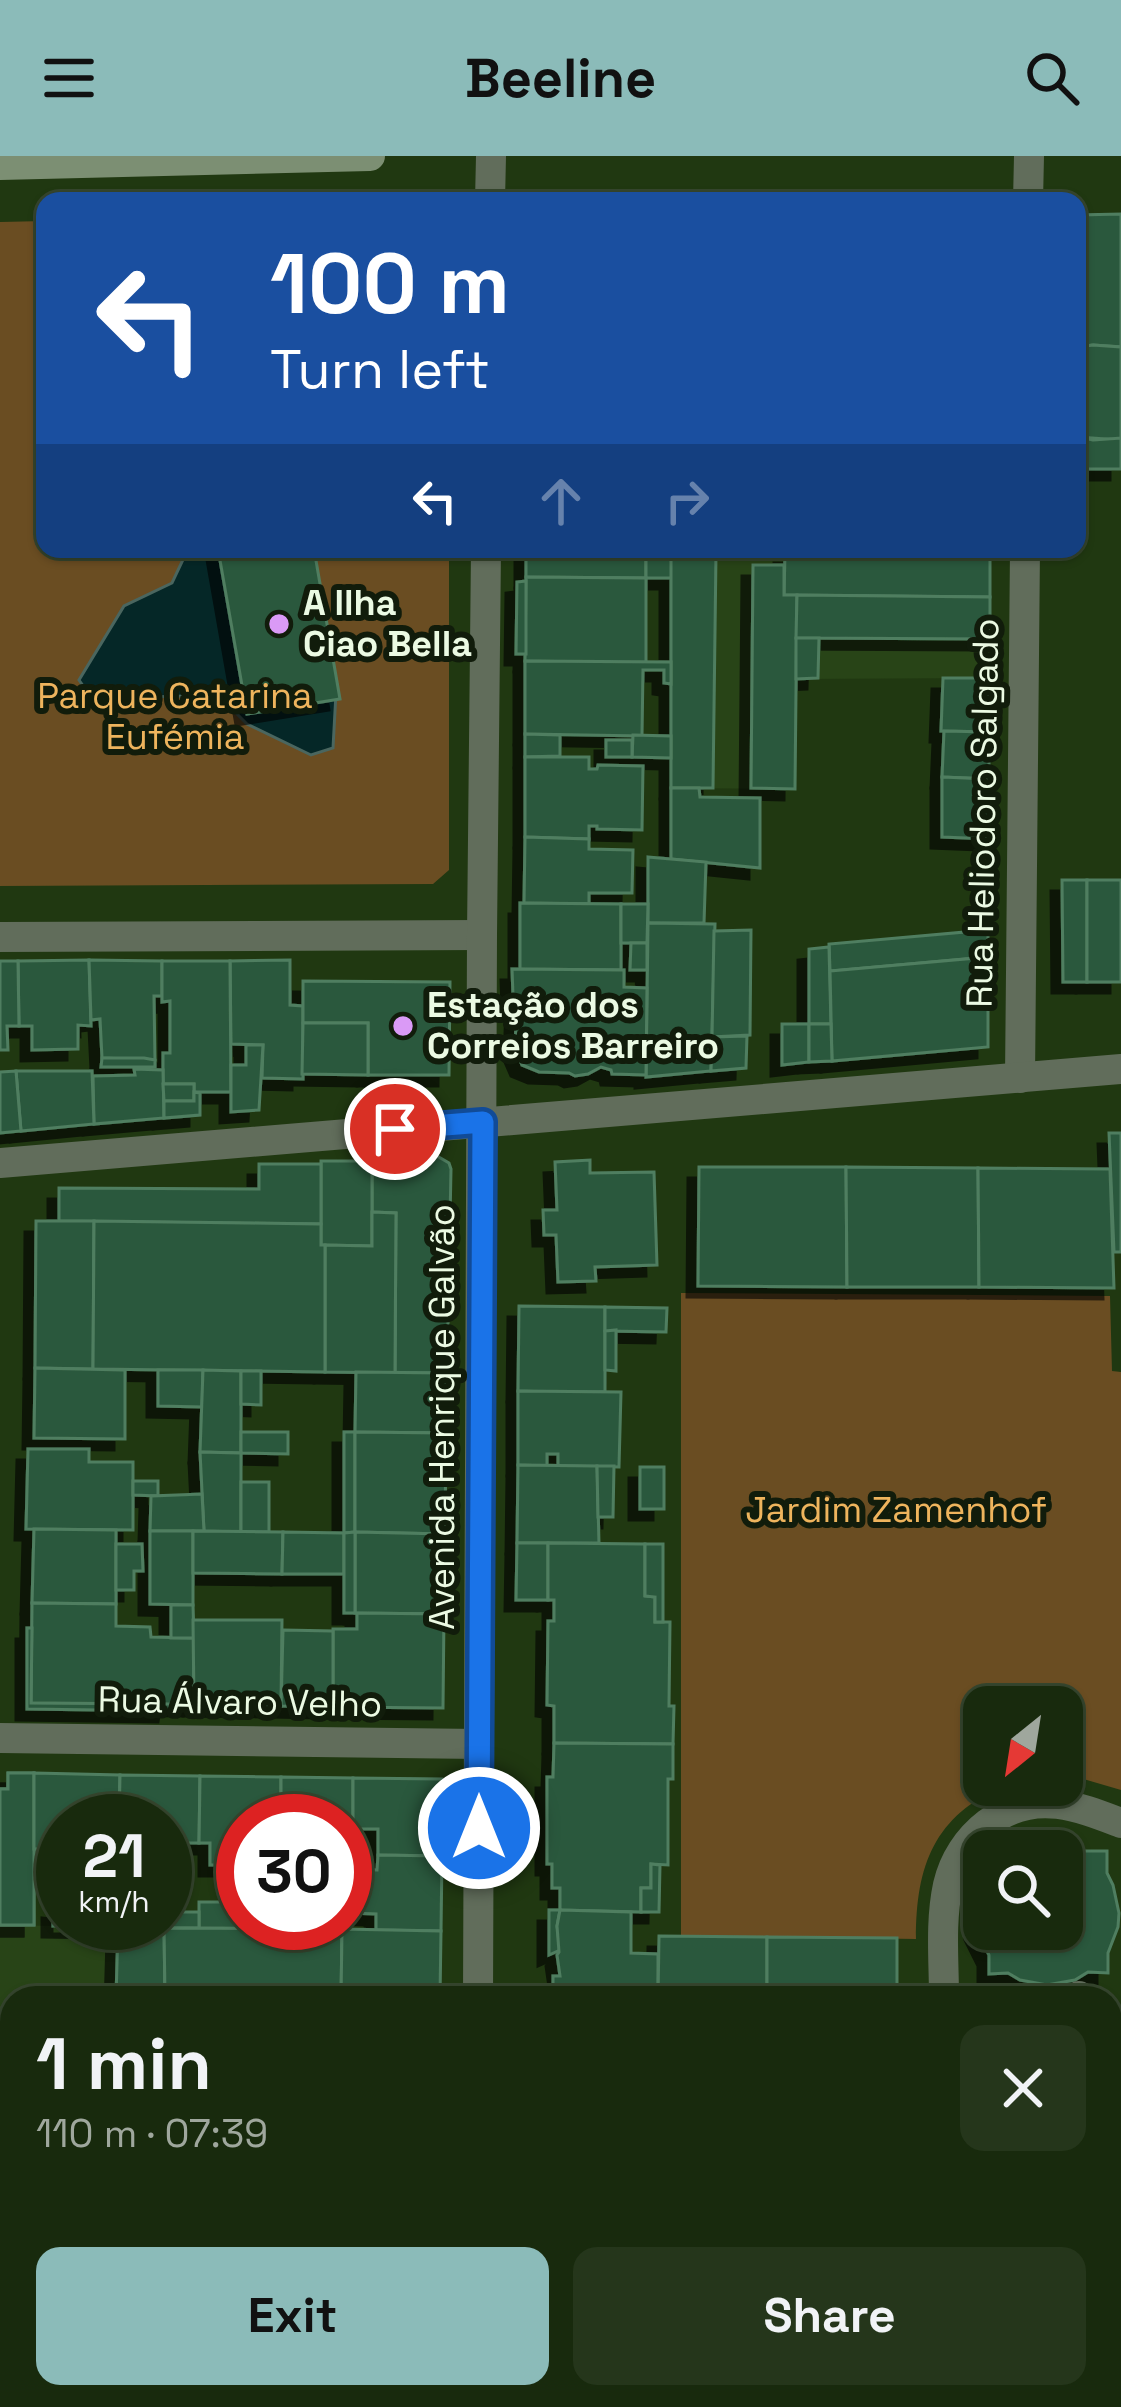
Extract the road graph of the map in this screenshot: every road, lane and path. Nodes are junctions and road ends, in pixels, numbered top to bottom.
1 (370, 156) edge
2 (491, 156) edge
3 (1029, 156) edge
4 (80, 160) edge
5 (0, 165) edge
6 (490, 192) edge
7 (1028, 192) edge
8 (486, 558) edge
9 (1025, 558) edge
10 (482, 935) junction
11 (0, 937) edge
12 (1121, 1069) edge
13 (1020, 1078) junction
14 (483, 1122) junction
15 (0, 1163) edge
16 (0, 1738) edge
17 (479, 1744) junction
18 (1121, 1823) edge
19 (478, 1986) edge
20 (944, 1986) edge

1 - 4 street
2 - 6 street
3 - 7 street
4 - 5 street
8 - 10 street, Avenida Henrique Galvão
9 - 13 street, Rua Heliodoro Salgado
10 - 11 street
10 - 14 street, Avenida Henrique Galvão
12 - 13 street
13 - 14 street
14 - 15 street
14 - 17 street, Avenida Henrique Galvão
16 - 17 street, Rua Álvaro Velho
17 - 19 street, Avenida Henrique Galvão
18 - 20 street

